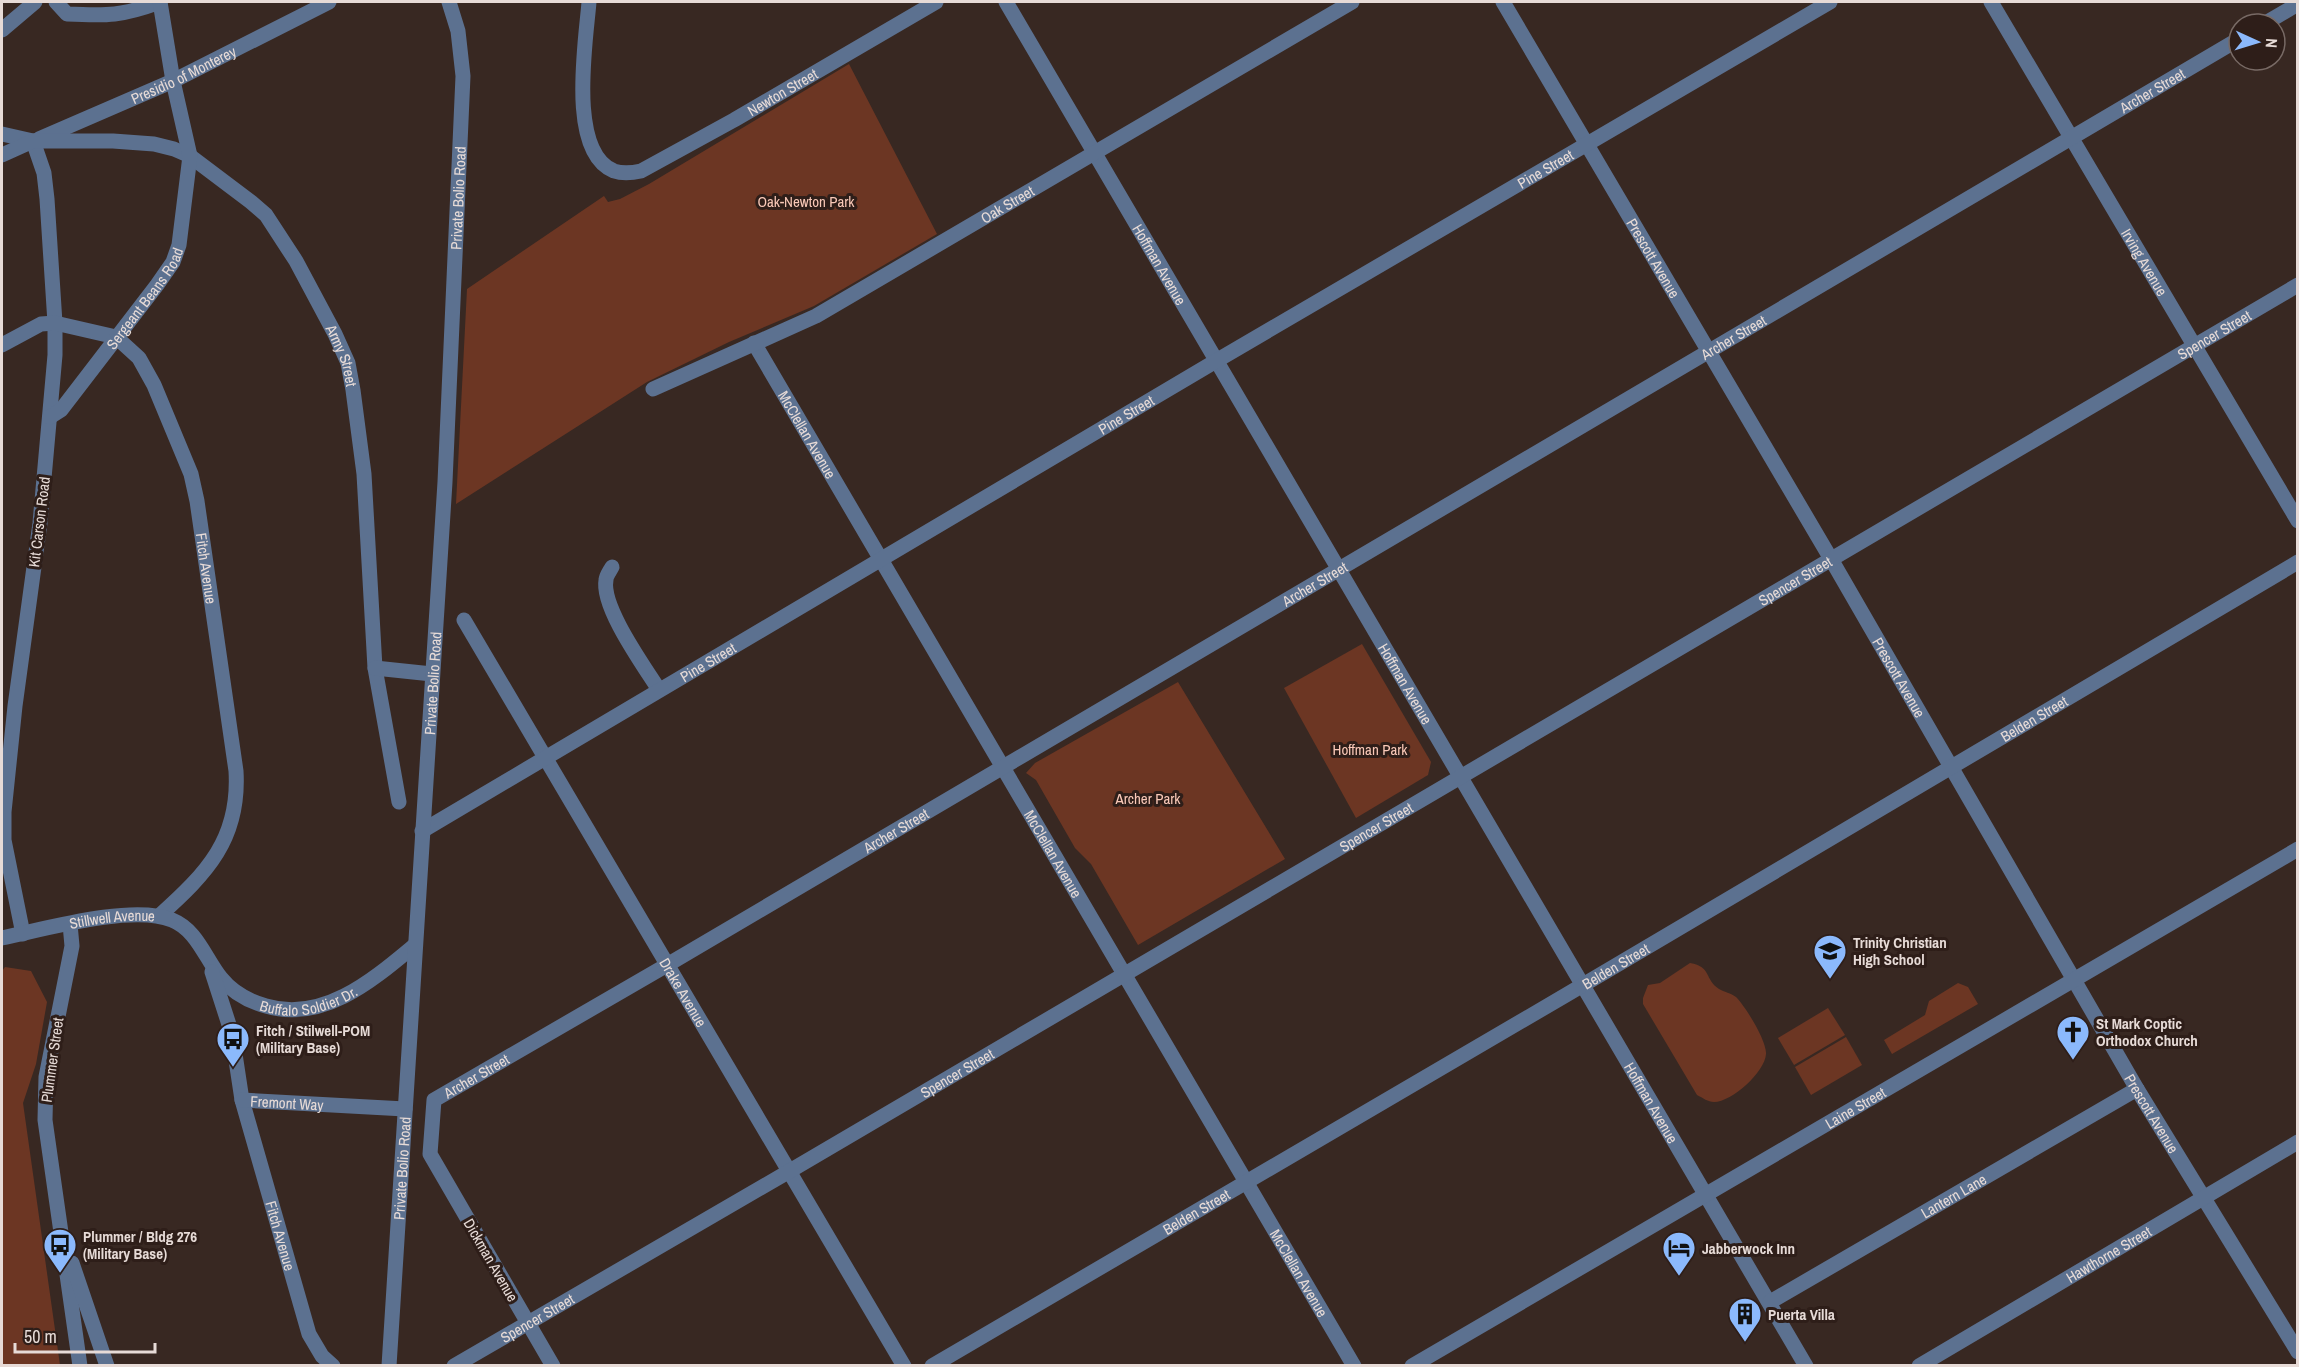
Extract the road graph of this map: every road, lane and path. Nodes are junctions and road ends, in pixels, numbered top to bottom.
1 (35, 2) edge
2 (56, 2) edge
3 (160, 2) edge
4 (328, 2) edge
5 (449, 2) edge
6 (589, 2) edge
7 (936, 2) edge
8 (1006, 2) edge
9 (1352, 2) edge
10 (1503, 2) edge
11 (1830, 2) edge
12 (1991, 2) edge
13 (2298, 4) edge
14 (2284, 12) edge
15 (2, 30) edge
16 (2227, 46) edge
17 (173, 81) junction
18 (2, 134) edge
19 (2070, 139) junction
20 (33, 141) junction
21 (1587, 144) junction
22 (2, 154) edge
23 (1094, 154) junction
24 (190, 156) junction
25 (2298, 285) edge
26 (55, 323) junction
27 (116, 337) junction
28 (754, 343) junction
29 (2, 345) edge
30 (2194, 345) junction
31 (1709, 350) junction
32 (1216, 361) junction
33 (653, 389) dead end
34 (50, 417) junction
35 (2298, 521) edge
36 (882, 559) junction
37 (1831, 559) junction
38 (2298, 562) edge
39 (612, 567) dead end
40 (1338, 570) junction
41 (464, 620) dead end
42 (375, 668) junction
43 (432, 674) junction
44 (659, 690) junction
45 (546, 757) junction
46 (1003, 766) junction
47 (1951, 766) junction
48 (1460, 777) junction
49 (399, 802) dead end
50 (3, 812) edge
51 (422, 831) junction
52 (2298, 849) edge
53 (159, 916) junction
54 (70, 924) junction
55 (23, 934) junction
56 (2, 938) edge
57 (416, 945) junction
58 (207, 958) junction
59 (667, 965) junction
60 (1123, 974) junction
61 (2075, 979) junction
62 (1584, 984) junction
63 (2137, 1089) junction
64 (242, 1100) junction
65 (405, 1109) junction
66 (2298, 1142) edge
67 (430, 1154) joint
68 (788, 1172) junction
69 (1247, 1182) junction
70 (1705, 1196) junction
71 (2205, 1197) junction
72 (60, 1232) junction
73 (1770, 1302) junction
74 (528, 1323) junction
75 (2298, 1352) edge
76 (321, 1362) edge
77 (80, 1365) edge
78 (107, 1365) edge
79 (389, 1365) edge
80 (454, 1365) edge
81 (553, 1365) edge
82 (903, 1365) edge
83 (932, 1365) edge
84 (1354, 1365) edge
85 (1412, 1365) edge
86 (1806, 1365) edge
87 (1919, 1365) edge

1 - 15 street
2 - 3 street
3 - 17 street, Sergeant Beans Road
4 - 17 street, Presidio of Monterey
5 - 43 street, Private Bolio Road
6 - 7 street, Newton Street
8 - 23 street, Hoffman Avenue
9 - 23 street, Oak Street
10 - 21 street, Prescott Avenue
11 - 21 street, Pine Street
12 - 19 street, Irving Avenue
13 - 14 street
16 - 19 street, Archer Street
17 - 20 street, Presidio of Monterey
17 - 24 street, Sergeant Beans Road
18 - 20 street
19 - 30 street, Irving Avenue
19 - 31 street, Archer Street
20 - 22 street, Army Street
20 - 24 street, Army Street
20 - 26 street, Kit Carson Road
21 - 31 street, Prescott Avenue
21 - 32 street, Pine Street
23 - 28 street, Oak Street
23 - 32 street, Hoffman Avenue
24 - 27 street, Sergeant Beans Road
24 - 42 street, Army Street
25 - 30 street, Spencer Street
26 - 27 street, Fitch Avenue
26 - 29 street, Fitch Avenue
26 - 34 street, Kit Carson Road
27 - 34 street, Sergeant Beans Road
27 - 53 street, Fitch Avenue
28 - 33 street, Oak Street
28 - 36 street, McClellan Avenue
30 - 35 street, Irving Avenue
30 - 37 street, Spencer Street
31 - 37 street, Prescott Avenue
31 - 40 street, Archer Street
32 - 36 street, Pine Street
32 - 40 street, Hoffman Avenue
34 - 50 street, Kit Carson Road
36 - 44 street, Pine Street
36 - 46 street, McClellan Avenue
37 - 47 street, Prescott Avenue
37 - 48 street, Spencer Street
38 - 47 street, Belden Street
39 - 44 street
40 - 46 street, Archer Street
40 - 48 street, Hoffman Avenue
41 - 45 street, Drake Avenue
42 - 43 street
42 - 49 street, Army Street
43 - 51 street, Private Bolio Road
44 - 45 street, Pine Street
45 - 51 street, Pine Street
45 - 59 street, Drake Avenue
46 - 59 street, Archer Street
46 - 60 street, McClellan Avenue
47 - 61 street, Prescott Avenue
47 - 62 street, Belden Street
48 - 60 street, Spencer Street
48 - 62 street, Hoffman Avenue
50 - 55 street, Kit Carson Road
51 - 57 street, Private Bolio Road
52 - 61 street, Laine Street
53 - 54 street, Stillwell Avenue
53 - 58 street, Stillwell Avenue
54 - 55 street, Stillwell Avenue
54 - 72 street, Plummer Street
55 - 56 street, Stillwell Avenue
57 - 58 street, Buffalo Soldier Dr.
57 - 65 street, Private Bolio Road
58 - 64 street, Fremont Way
59 - 67 street, Archer Street
59 - 68 street, Drake Avenue
60 - 68 street, Spencer Street
60 - 69 street, McClellan Avenue
61 - 63 street, Prescott Avenue
61 - 70 street, Laine Street
62 - 69 street, Belden Street
62 - 70 street, Hoffman Avenue
63 - 71 street, Prescott Avenue
63 - 73 street, Lantern Lane
64 - 65 street, Fremont Way
64 - 76 street, Fitch Avenue
65 - 79 street, Private Bolio Road
66 - 71 street, Hawthorne Street
67 - 74 street, Dickman Avenue
68 - 74 street, Spencer Street
68 - 82 street, Drake Avenue
69 - 83 street, Belden Street
69 - 84 street, McClellan Avenue
70 - 73 street, Hoffman Avenue
70 - 85 street, Laine Street
71 - 75 street, Prescott Avenue
71 - 87 street, Hawthorne Street
72 - 77 street, Plummer Street
72 - 78 street, Plummer Street
73 - 86 street, Hoffman Avenue
74 - 80 street, Spencer Street
74 - 81 street, Dickman Avenue

